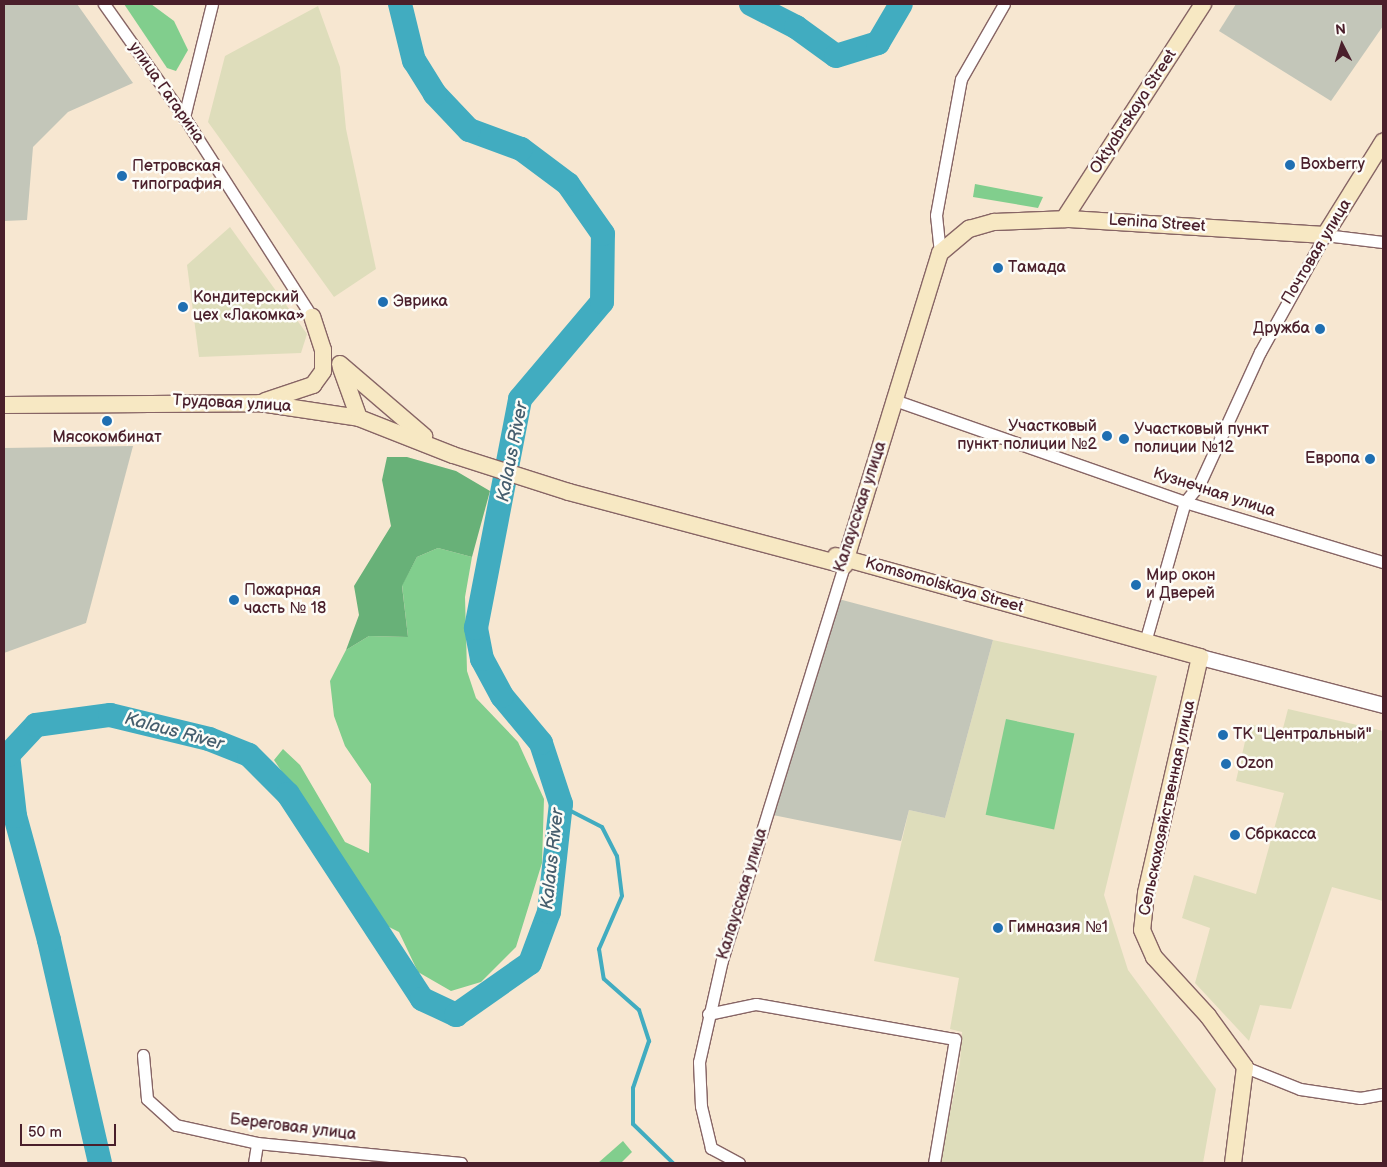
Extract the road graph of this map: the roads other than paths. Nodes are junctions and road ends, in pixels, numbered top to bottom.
1 (104, 4) edge
2 (212, 4) edge
3 (1004, 4) edge
4 (1202, 4) edge
5 (184, 117) junction
6 (1383, 142) edge
7 (1064, 219) junction
8 (1325, 235) junction
9 (1383, 242) edge
10 (940, 253) junction
11 (312, 317) junction
12 (340, 364) junction
13 (894, 400) junction
14 (260, 403) junction
15 (4, 405) edge
16 (359, 418) junction
17 (453, 455) junction
18 (1185, 502) junction
19 (843, 562) junction
20 (1383, 562) edge
21 (1146, 642) junction
22 (1200, 657) junction
23 (1383, 705) edge
24 (708, 1014) junction
25 (143, 1054) dead end
26 (1245, 1066) junction
27 (1383, 1094) edge
28 (256, 1143) junction
29 (425, 1161) edge
30 (254, 1163) edge
31 (461, 1163) edge
32 (739, 1163) edge
33 (934, 1163) edge
34 (1233, 1163) edge

1 - 5 street, улица Гагарина
2 - 5 street
3 - 10 street, Калаусская улица
4 - 7 main road, Oktyabrskaya Street
5 - 11 street, улица Гагарина
6 - 8 main road, Почтовая улица
7 - 8 main road, Lenina Street
7 - 10 main road, Lenina Street
8 - 9 street, Lenina Street
8 - 18 street, Почтовая улица
10 - 13 main road, Калаусская улица
11 - 12 main road, улица Гагарина
11 - 14 main road
12 - 16 main road, улица Гагарина
12 - 17 main road
13 - 18 street, Кузнечная улица
13 - 19 main road, Калаусская улица
14 - 15 main road, Трудовая улица
14 - 16 main road, Трудовая улица
16 - 17 main road, Трудовая улица
17 - 19 main road, Komsomolskaya Street
18 - 20 street, Кузнечная улица
18 - 21 street, Почтовая улица
19 - 21 main road, Komsomolskaya Street
19 - 24 street, Калаусская улица
21 - 22 main road, Komsomolskaya Street
22 - 23 street
22 - 26 main road, Сельскохозяйственная улица
24 - 32 street, Калаусская улица
24 - 33 street
25 - 28 street, Береговая улица
26 - 27 street
26 - 34 main road
28 - 29 street, Береговая улица
28 - 30 street
29 - 31 street, Береговая улица

